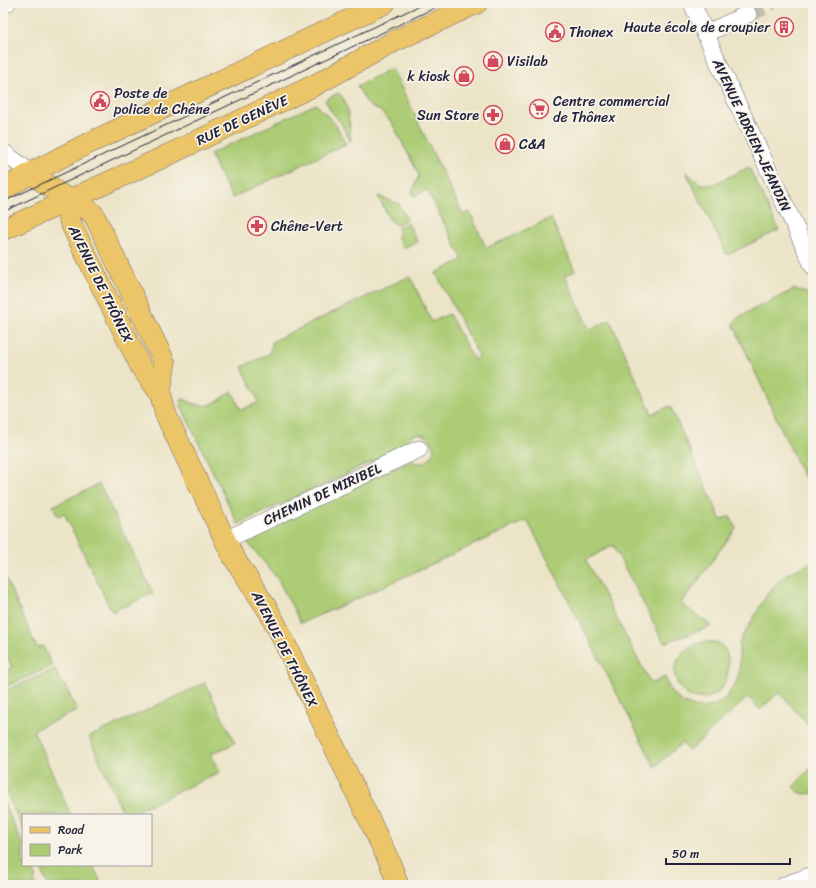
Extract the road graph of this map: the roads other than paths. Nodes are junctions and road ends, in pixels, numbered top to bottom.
1 (8, 3) edge
2 (385, 3) edge
3 (477, 3) edge
4 (692, 3) edge
5 (3, 5) edge
6 (748, 14) tunnel mouth
7 (705, 34) junction
8 (3, 152) edge
9 (31, 173) junction
10 (3, 190) edge
11 (68, 200) junction
12 (3, 230) edge
13 (813, 266) edge
14 (419, 449) dead end
15 (225, 540) junction
16 (813, 875) edge
17 (398, 885) edge
18 (785, 885) edge

1 - 5 street
2 - 9 main road
3 - 11 main road, RUE DE GENÈVE
4 - 7 street, AVENUE ADRIEN-JEANDIN
6 - 7 street
7 - 13 street, AVENUE ADRIEN-JEANDIN
8 - 9 street
9 - 10 main road
9 - 11 main road
11 - 12 main road, RUE DE GENÈVE
11 - 15 main road, AVENUE DE THÔNEX
14 - 15 street, CHEMIN DE MIRIBEL
15 - 17 main road, AVENUE DE THÔNEX
16 - 18 street

